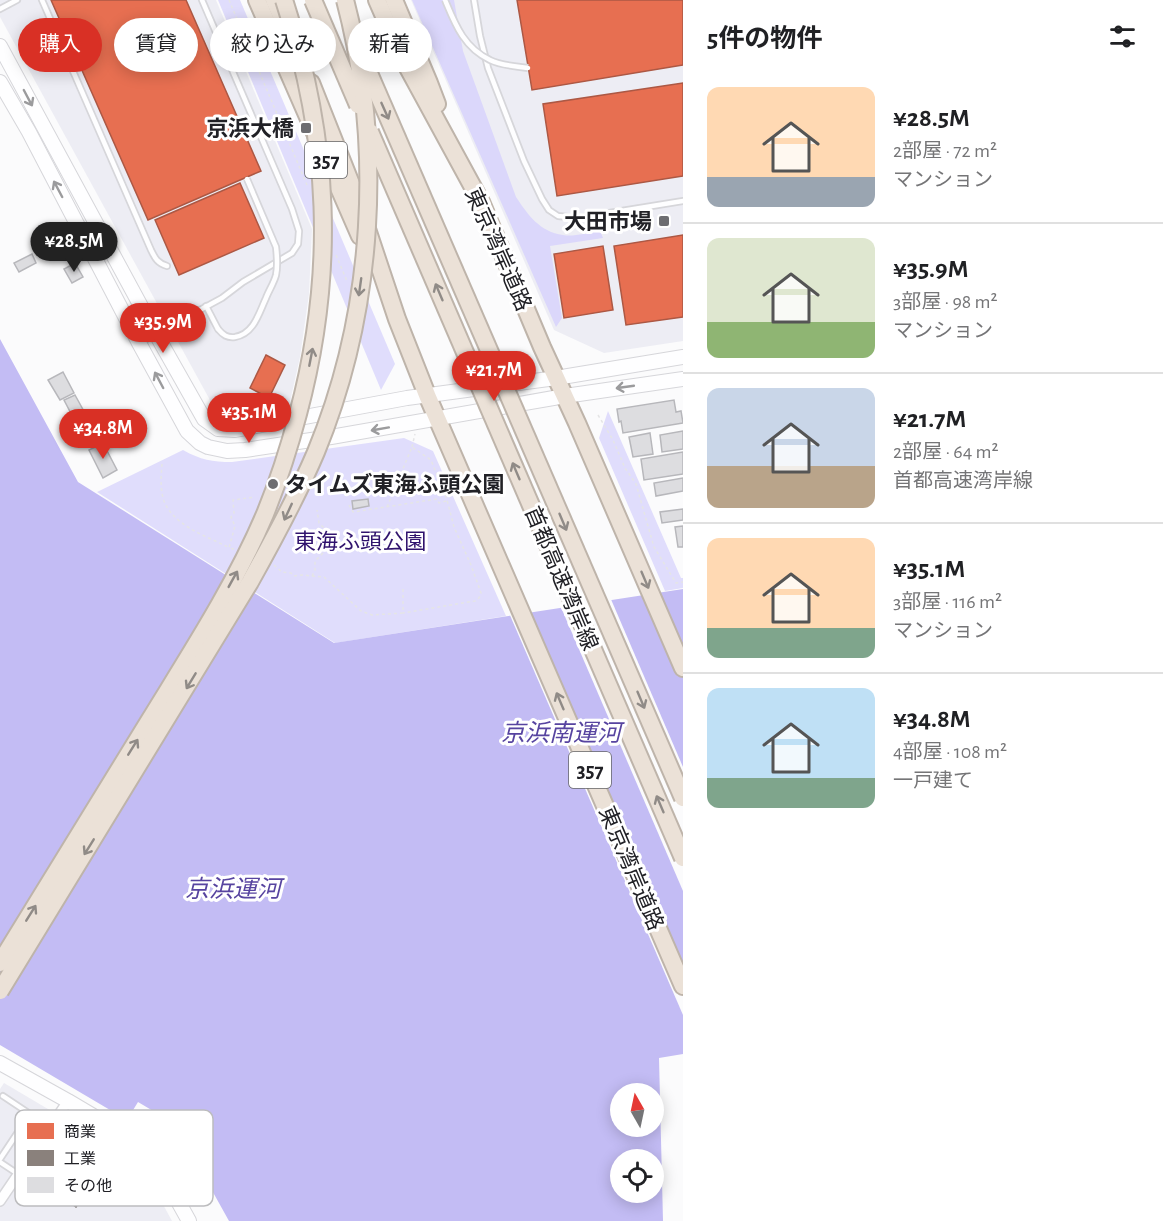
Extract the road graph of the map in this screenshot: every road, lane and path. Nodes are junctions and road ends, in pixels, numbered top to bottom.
1 (17, 0) edge
2 (42, 0) edge
3 (202, 0) edge
4 (229, 0) edge
5 (257, 0) edge
6 (274, 0) edge
7 (284, 0) edge
8 (313, 0) edge
9 (337, 0) edge
10 (345, 0) edge
11 (376, 0) edge
12 (394, 0) edge
13 (445, 0) edge
14 (474, 0) edge
15 (0, 9) edge
16 (0, 46) edge
17 (528, 68) dead end
18 (0, 82) edge
19 (456, 158) junction
20 (247, 179) dead end
21 (310, 192) dead end
22 (683, 201) edge
23 (336, 256) dead end
24 (166, 266) dead end
25 (350, 288) dead end
26 (206, 306) junction
27 (398, 319) junction
28 (156, 334) junction
29 (139, 343) junction
30 (683, 357) edge
31 (556, 378) junction
32 (683, 379) edge
33 (427, 395) junction
34 (565, 396) junction
35 (598, 416) dead end
36 (437, 418) junction
37 (415, 433) dead end
38 (412, 447) junction
39 (162, 464) dead end
40 (255, 497) dead end
41 (447, 500) junction
42 (349, 505) dead end
43 (387, 507) junction
44 (317, 510) dead end
45 (229, 548) junction
46 (239, 551) dead end
47 (269, 560) dead end
48 (312, 576) junction
49 (683, 582) edge
50 (403, 587) dead end
51 (403, 613) junction
52 (683, 668) edge
53 (683, 798) edge
54 (683, 858) edge
55 (0, 963) edge
56 (683, 986) edge
57 (0, 991) edge
58 (0, 1063) edge
59 (3, 1096) dead end
60 (68, 1101) junction
61 (24, 1110) edge
62 (62, 1110) edge
63 (83, 1110) edge
64 (15, 1138) edge
65 (0, 1161) edge
66 (15, 1172) edge
67 (15, 1178) edge
68 (0, 1201) edge
69 (181, 1206) edge
70 (189, 1221) edge

1 - 15 lane
2 - 24 lane
3 - 26 lane
4 - 21 path
5 - 27 highway, 東京湾岸道路 / 357
6 - 27 highway, 東京湾岸道路 / 357
55 -> 7 highway, bridge
54 -> 8 highway, 首都高速湾岸線, bridge
9 -> 53 highway, 首都高速湾岸線, bridge
10 -> 57 highway, bridge
11 - 19 highway, 東京湾岸道路
12 - 19 highway
13 - 17 lane, bridge
14 - 22 lane
16 -> 28 street
29 -> 18 street
19 - 31 highway, 東京湾岸道路
20 - 26 lane, bridge
23 - 25 path
26 - 28 lane
27 - 33 highway, 東京湾岸道路 / 357
28 - 29 lane
28 - 33 street
36 -> 29 street
30 - 31 street
31 - 33 street
31 - 34 highway, 東京湾岸道路
32 -> 34 street
33 - 36 highway, 東京湾岸道路 / 357
34 - 36 street
34 -> 52 highway, 東京湾岸道路
35 - 49 path
56 -> 36 highway, 東京湾岸道路 / 357
37 - 38 path
38 - 41 path
38 - 43 path
39 - 45 path
40 - 45 path
41 - 43 path
41 - 51 path
42 - 43 path
44 - 48 path
45 - 46 path
47 - 48 path
48 - 51 path
50 - 51 path
58 - 60 street
59 - 61 lane
60 - 62 street
60 - 63 street
64 - 65 lane
65 - 66 lane
67 - 68 street
69 - 70 street

